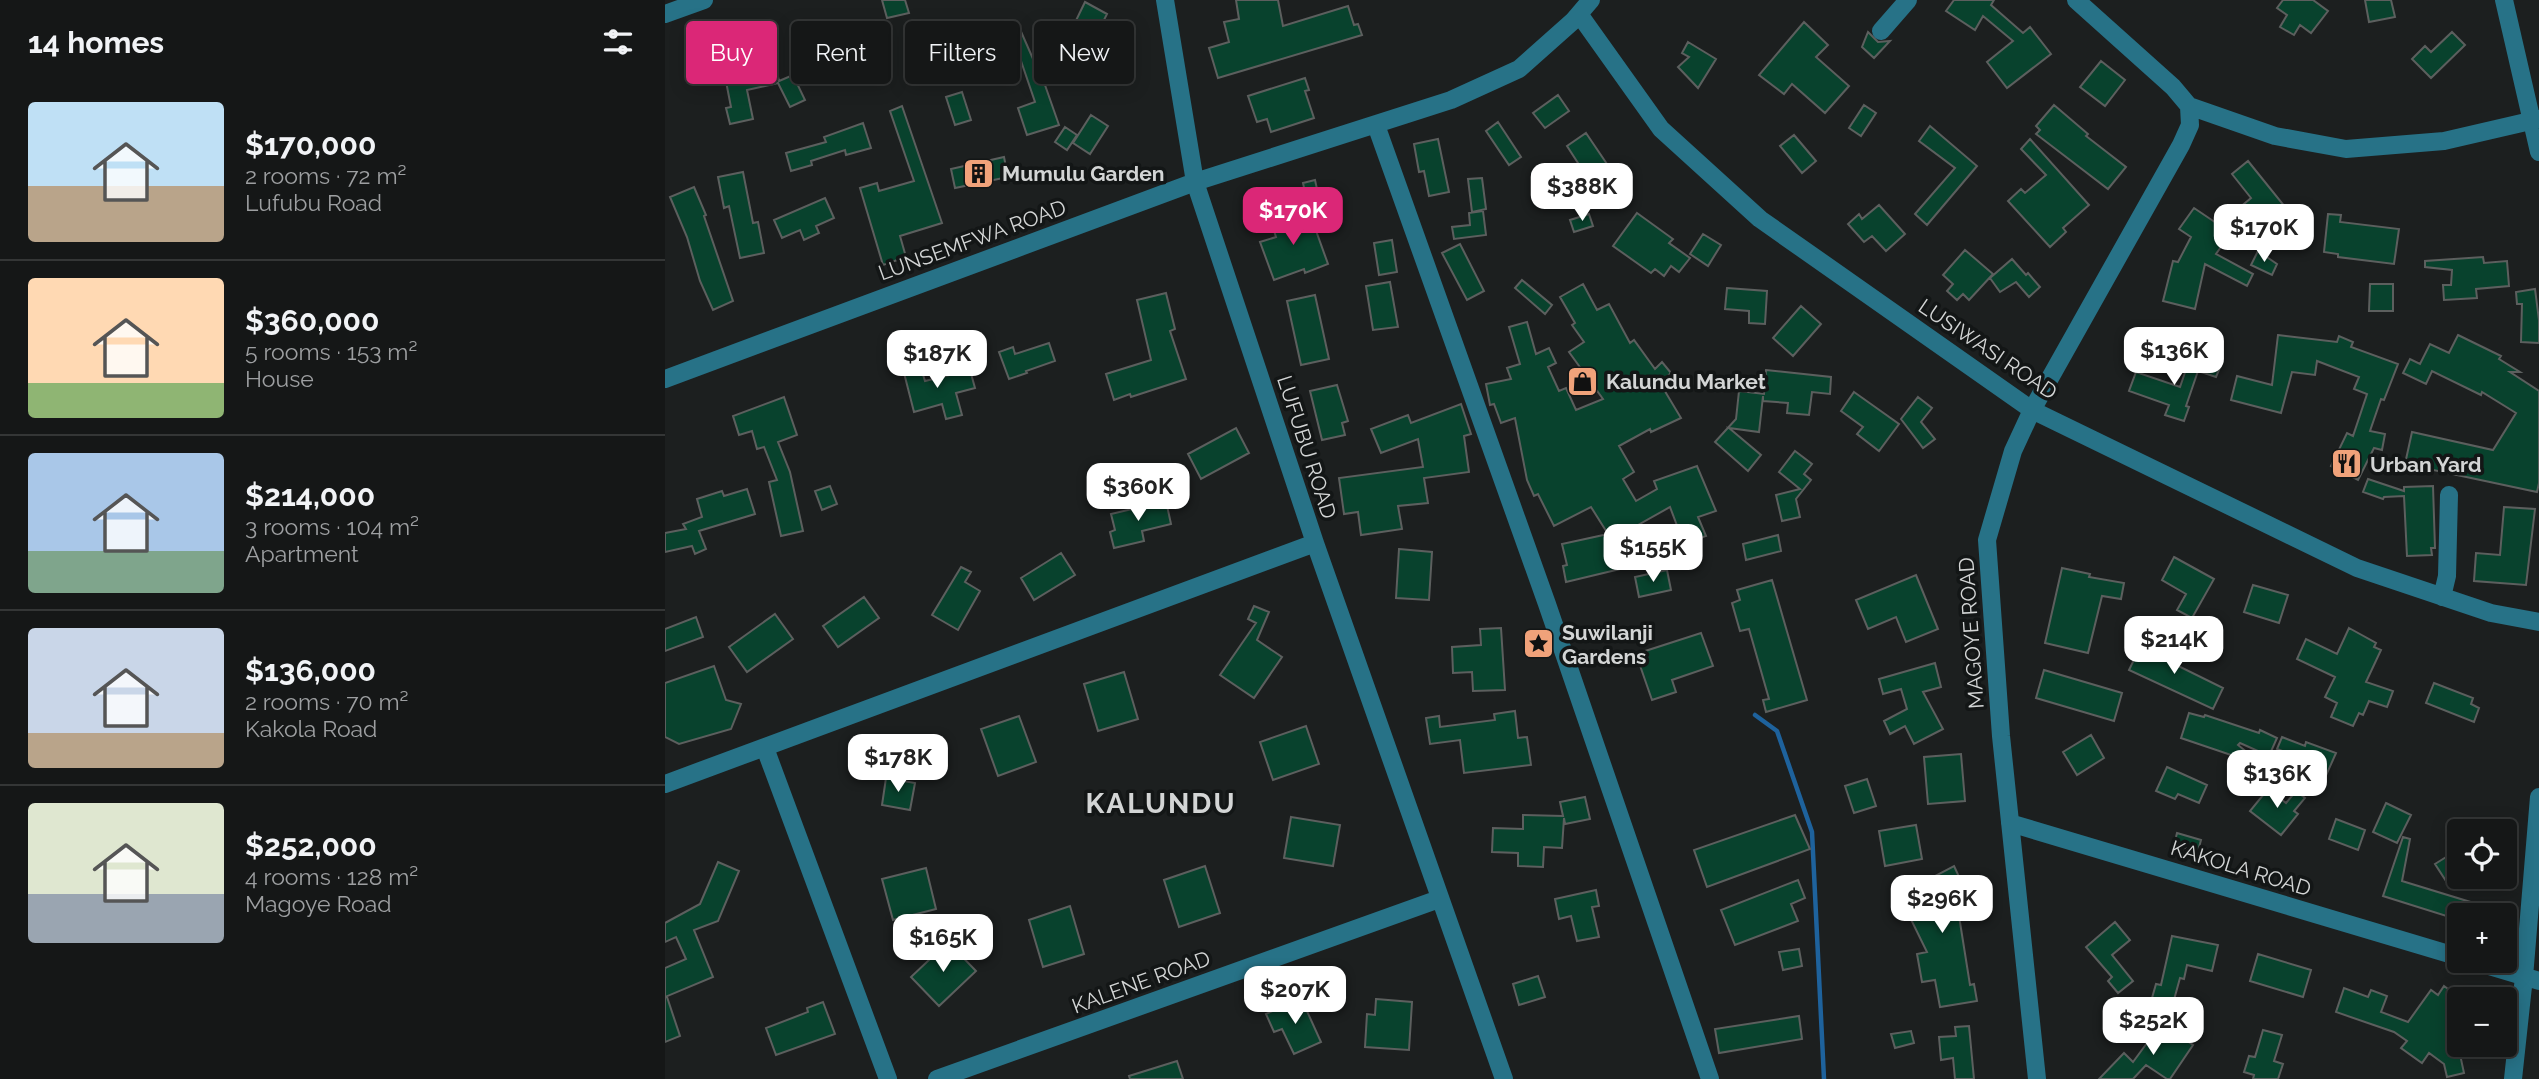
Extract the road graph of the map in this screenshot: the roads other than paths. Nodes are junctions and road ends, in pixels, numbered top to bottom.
1 (704, 0) edge
2 (1165, 0) edge
3 (1908, 0) edge
4 (2076, 0) edge
5 (2504, 0) edge
6 (1585, 7) edge
7 (665, 14) edge
8 (1881, 31) dead end
9 (2189, 106) junction
10 (2535, 120) edge
11 (1377, 125) junction
12 (2539, 152) edge
13 (1195, 182) junction
14 (665, 379) edge
15 (2032, 410) junction
16 (2449, 495) dead end
17 (1315, 543) junction
18 (2442, 597) junction
19 (2539, 622) edge
20 (765, 748) junction
21 (665, 783) edge
22 (2539, 797) edge
23 (2010, 823) junction
24 (1439, 900) junction
25 (2447, 953) edge
26 (2512, 973) edge
27 (2532, 979) edge
28 (888, 1079) edge
29 (937, 1079) edge
30 (1504, 1079) edge
31 (1710, 1079) edge
32 (2037, 1079) edge
33 (2513, 1079) edge

1 - 7 street
2 - 13 street, LUFUBU ROAD
3 - 8 street
4 - 9 street
5 - 10 street
6 - 11 street, LUNSEMFWA ROAD
6 - 15 street, LUSIWASI ROAD
9 - 10 street
9 - 15 street, MAGOYE ROAD
10 - 12 street
11 - 13 street, LUNSEMFWA ROAD
11 - 31 street
13 - 14 street, LUNSEMFWA ROAD
13 - 17 street, LUFUBU ROAD
15 - 18 street, LUSIWASI ROAD
15 - 23 street, MAGOYE ROAD
16 - 18 street
17 - 20 street
17 - 24 street, LUFUBU ROAD
18 - 19 street, LUSIWASI ROAD
20 - 21 street
20 - 28 street
22 - 27 street
23 - 25 street, KAKOLA ROAD
23 - 32 street, MAGOYE ROAD
24 - 29 street, KALENE ROAD
24 - 30 street, LUFUBU ROAD
26 - 27 street
27 - 33 street

